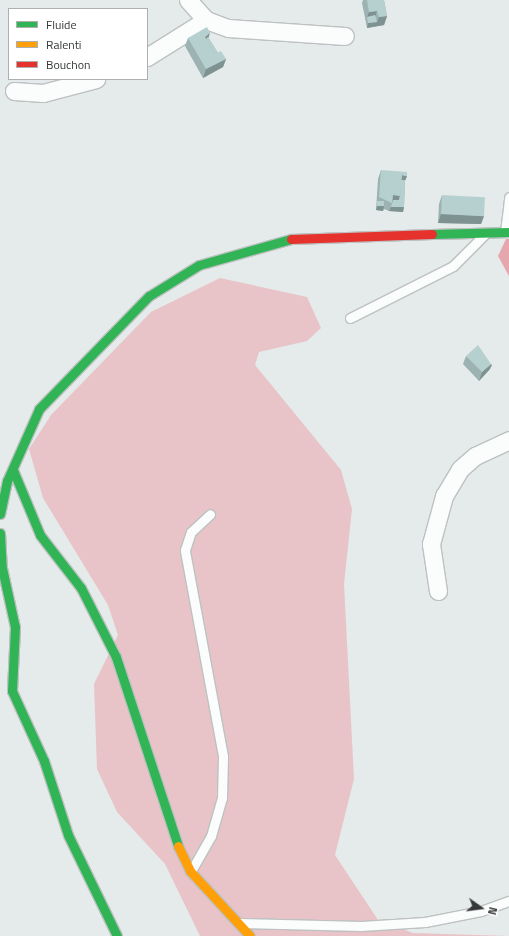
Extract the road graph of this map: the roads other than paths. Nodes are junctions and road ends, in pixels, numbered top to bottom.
1 (188, 0) edge
2 (206, 20) junction
3 (345, 36) dead end
4 (148, 56) edge
5 (92, 80) edge
6 (14, 91) dead end
7 (509, 197) edge
8 (507, 232) edge
9 (485, 234) junction
10 (350, 318) dead end
11 (509, 440) edge
12 (7, 478) edge
13 (0, 514) edge
14 (210, 514) dead end
15 (0, 533) edge
16 (438, 591) dead end
17 (190, 871) junction
18 (509, 901) edge
19 (238, 923) junction
20 (117, 936) edge
21 (250, 936) edge

1 - 2 street
2 - 3 street
2 - 4 street
5 - 6 street
7 - 8 lane
8 - 9 street
9 - 10 lane
9 - 12 street
11 - 16 street
12 - 13 street
12 - 17 street
14 - 17 lane
15 - 20 street
17 - 19 street
18 - 19 lane
19 - 21 street

